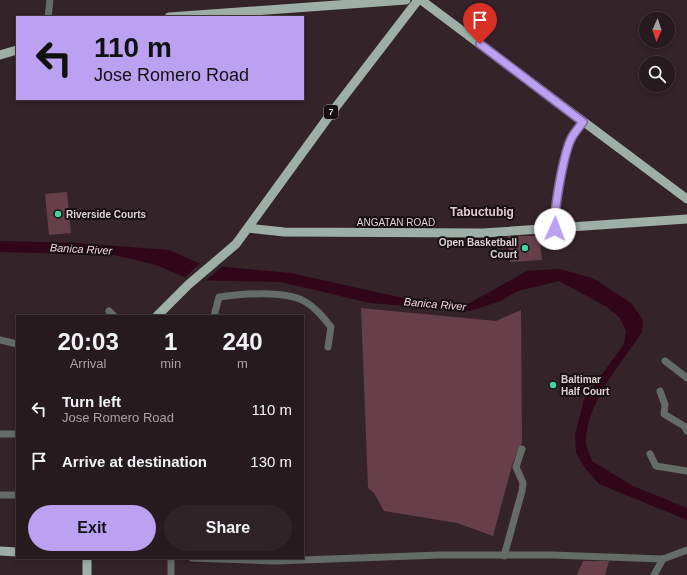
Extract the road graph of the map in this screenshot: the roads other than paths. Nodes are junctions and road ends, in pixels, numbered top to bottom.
1 (50, 0) edge
2 (406, 0) edge
3 (418, 0) edge
4 (421, 0) edge
5 (48, 16) edge
6 (183, 16) edge
7 (16, 50) edge
8 (0, 55) edge
9 (583, 122) junction
10 (687, 199) edge
11 (687, 219) edge
12 (248, 228) junction
13 (555, 229) junction
14 (158, 315) edge
15 (214, 315) edge
16 (0, 340) edge
17 (16, 344) edge
18 (328, 347) dead end
19 (665, 361) dead end
20 (687, 378) edge
21 (660, 391) dead end
22 (687, 431) edge
23 (0, 434) edge
24 (16, 434) edge
25 (522, 449) dead end
26 (650, 454) dead end
27 (687, 471) edge
28 (0, 495) edge
29 (16, 496) edge
30 (687, 550) edge
31 (0, 551) edge
32 (16, 552) edge
33 (504, 556) junction
34 (87, 559) edge
35 (171, 559) edge
36 (304, 559) edge
37 (663, 559) junction
38 (87, 575) edge
39 (171, 575) edge
40 (654, 575) edge

1 - 5 street
2 - 6 main road
3 - 12 main road, 7
4 - 9 main road
7 - 8 main road
9 - 10 main road
9 - 13 street
11 - 13 main road, ANGATAN ROAD
12 - 13 main road, ANGATAN ROAD
12 - 14 main road, 7
15 - 18 street
16 - 17 street
19 - 20 street
21 - 22 street
23 - 24 street
25 - 33 street
26 - 27 street
28 - 29 street
30 - 37 street
31 - 32 main road
33 - 36 street
33 - 37 street
34 - 38 main road
35 - 39 street
37 - 40 street

